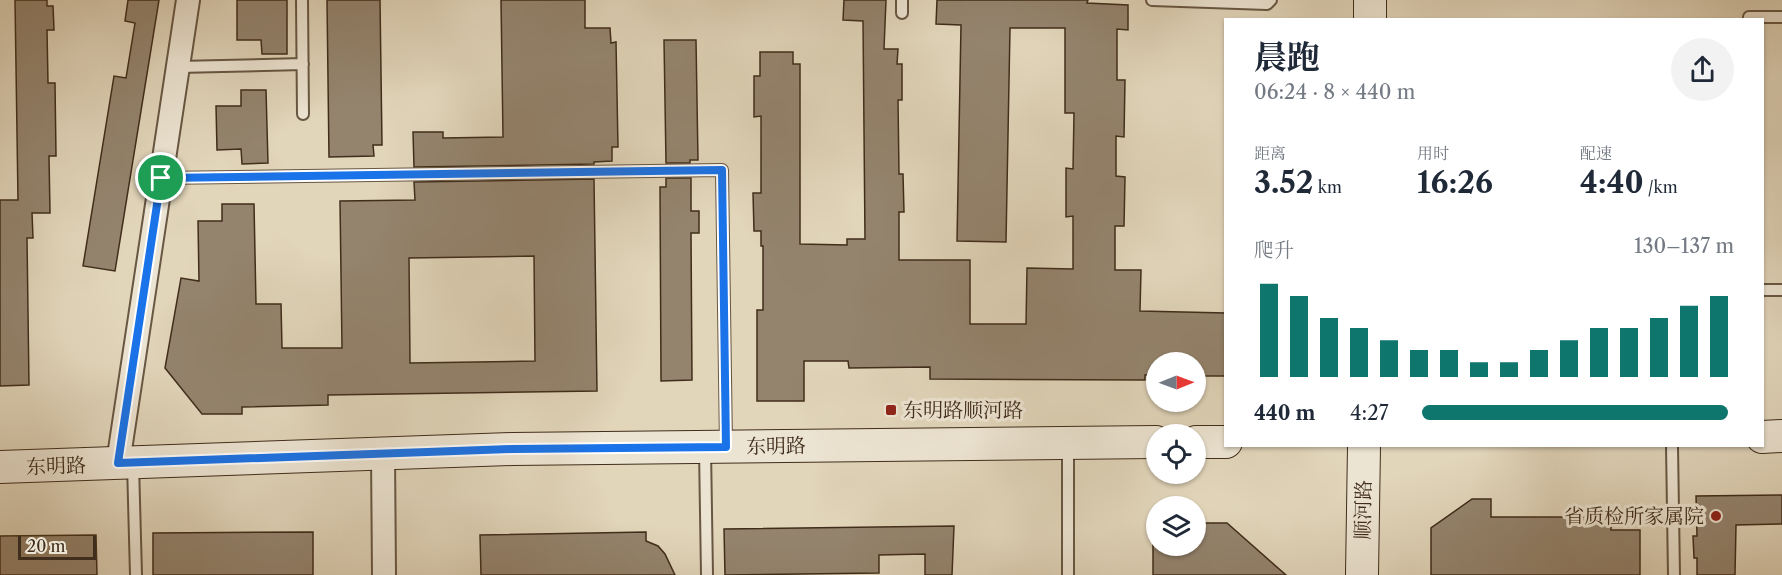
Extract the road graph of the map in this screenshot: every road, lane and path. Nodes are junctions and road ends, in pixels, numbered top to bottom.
1 (188, 0) edge
2 (302, 0) edge
3 (902, 0) edge
4 (1152, 0) edge
5 (1271, 0) edge
6 (1370, 0) edge
7 (902, 13) dead end
8 (1782, 17) edge
9 (1370, 18) edge
10 (1749, 18) edge
11 (303, 64) junction
12 (178, 67) junction
13 (303, 114) dead end
14 (161, 178) junction
15 (1764, 290) edge
16 (1782, 290) edge
17 (1764, 436) edge
18 (1782, 436) edge
19 (1146, 442) edge
20 (1206, 442) edge
21 (1224, 442) edge
22 (1068, 443) junction
23 (715, 447) junction
24 (1364, 447) edge
25 (1672, 447) edge
26 (383, 454) junction
27 (126, 463) junction
28 (0, 468) edge
29 (136, 575) edge
30 (384, 575) edge
31 (707, 575) edge
32 (1068, 575) edge
33 (1362, 575) edge
34 (1674, 575) edge

1 - 12 street
2 - 11 lane
3 - 7 lane
4 - 5 lane
6 - 9 street
8 - 10 lane
11 - 12 lane
11 - 13 lane
12 - 14 street
14 - 23 lane
14 - 27 street
15 - 16 lane
17 - 18 street
19 - 22 street, 东明路
20 - 21 street
22 - 23 street, 东明路
22 - 32 lane
23 - 26 street, 东明路
23 - 31 lane
24 - 33 street, 顺河路
25 - 34 lane
26 - 27 street, 东明路
26 - 30 street
27 - 28 street, 东明路
27 - 29 lane

